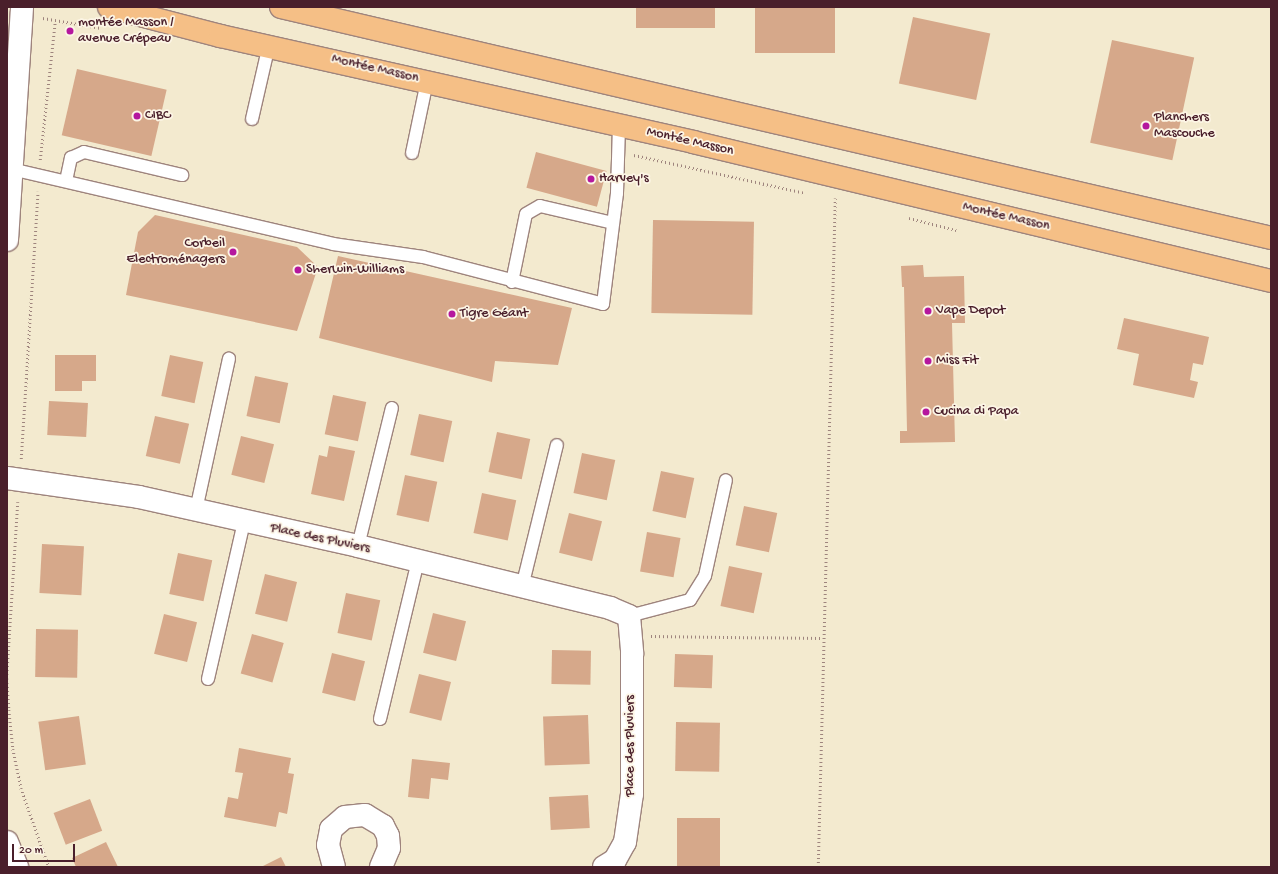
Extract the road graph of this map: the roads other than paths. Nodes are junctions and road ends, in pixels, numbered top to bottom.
1 (22, 7) edge
2 (109, 7) edge
3 (281, 7) edge
4 (269, 45) junction
5 (427, 81) junction
6 (252, 119) dead end
7 (619, 126) junction
8 (412, 153) dead end
9 (9, 168) edge
10 (182, 175) dead end
11 (66, 180) junction
12 (613, 223) junction
13 (1271, 238) edge
14 (7, 240) edge
15 (1271, 281) edge
16 (512, 282) junction
17 (229, 359) dead end
18 (392, 408) dead end
19 (557, 445) dead end
20 (7, 478) edge
21 (726, 480) dead end
22 (196, 510) junction
23 (244, 522) junction
24 (358, 546) junction
25 (418, 561) junction
26 (522, 587) junction
27 (630, 626) junction
28 (208, 679) dead end
29 (380, 719) dead end
30 (7, 842) edge
31 (17, 867) edge
32 (334, 867) edge
33 (381, 867) edge
34 (604, 867) edge

1 - 9 street
2 - 4 main road, Montée Masson
3 - 13 main road
4 - 5 main road, Montée Masson
4 - 6 lane
5 - 7 main road, Montée Masson
5 - 8 lane
7 - 12 lane
7 - 15 main road, Montée Masson
9 - 11 lane
9 - 14 street
10 - 11 lane
11 - 16 lane
12 - 16 lane
12 - 16 lane
17 - 22 lane
18 - 24 lane
19 - 26 lane
20 - 22 street, Place des Pluviers
21 - 27 lane
22 - 23 street, Place des Pluviers
23 - 24 street, Place des Pluviers
23 - 28 lane
24 - 25 street, Place des Pluviers
25 - 26 street, Place des Pluviers
25 - 29 lane
26 - 27 street, Place des Pluviers
27 - 34 street, Place des Pluviers
30 - 31 street
32 - 33 street

